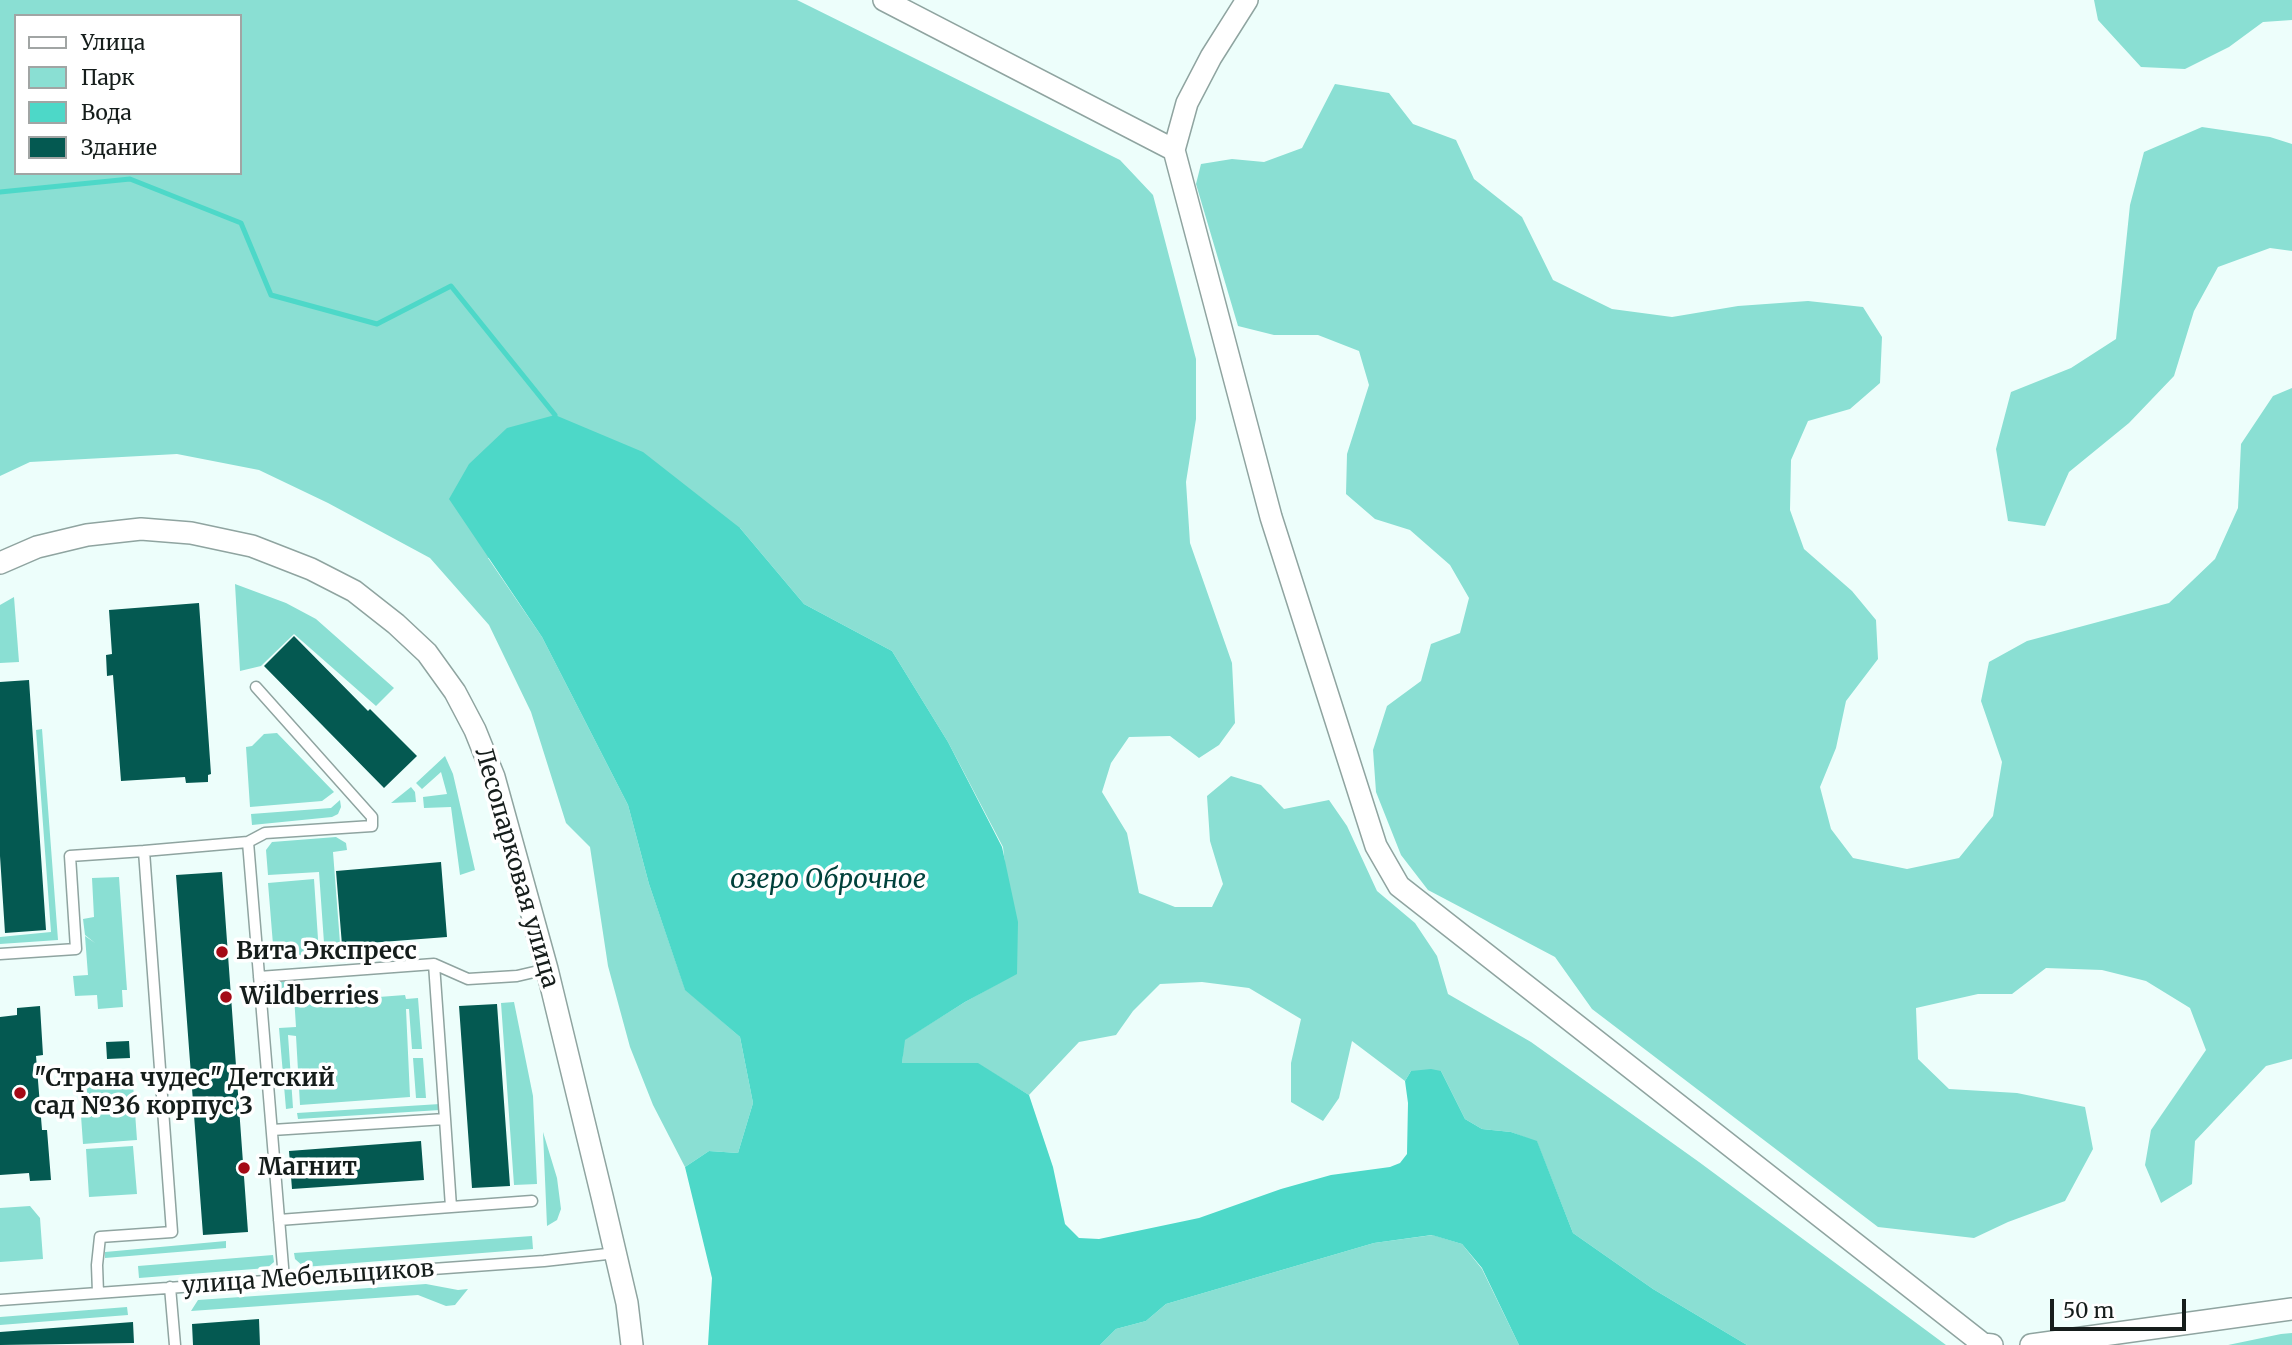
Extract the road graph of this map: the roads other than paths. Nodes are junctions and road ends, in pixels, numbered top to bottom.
1 (884, 0) edge
2 (1247, 0) edge
3 (1174, 150) junction
4 (0, 563) edge
5 (256, 687) dead end
6 (248, 842) junction
7 (144, 851) junction
8 (0, 954) edge
9 (434, 964) junction
10 (547, 970) junction
11 (259, 977) junction
12 (445, 1119) junction
13 (272, 1130) junction
14 (532, 1201) dead end
15 (452, 1207) junction
16 (279, 1220) junction
17 (616, 1253) junction
18 (284, 1279) junction
19 (170, 1287) junction
20 (98, 1293) junction
21 (0, 1300) edge
22 (2292, 1309) edge
23 (175, 1345) edge
24 (632, 1345) edge
25 (1992, 1345) edge
26 (2031, 1345) edge

1 - 3 street
2 - 3 street
3 - 25 street
4 - 10 street, Лесопарковая улица
5 - 6 lane
6 - 7 lane
6 - 11 lane
7 - 8 lane
7 - 20 lane
9 - 10 lane
9 - 11 lane
9 - 12 lane
10 - 17 street, Лесопарковая улица
11 - 13 lane
12 - 13 lane
12 - 15 lane
13 - 16 lane
14 - 15 lane
15 - 16 lane
16 - 18 lane
17 - 18 lane, улица Мебельщиков
17 - 24 street, Лесопарковая улица
18 - 19 lane, улица Мебельщиков
19 - 20 lane, улица Мебельщиков
19 - 23 lane
20 - 21 lane, улица Мебельщиков
22 - 26 street

